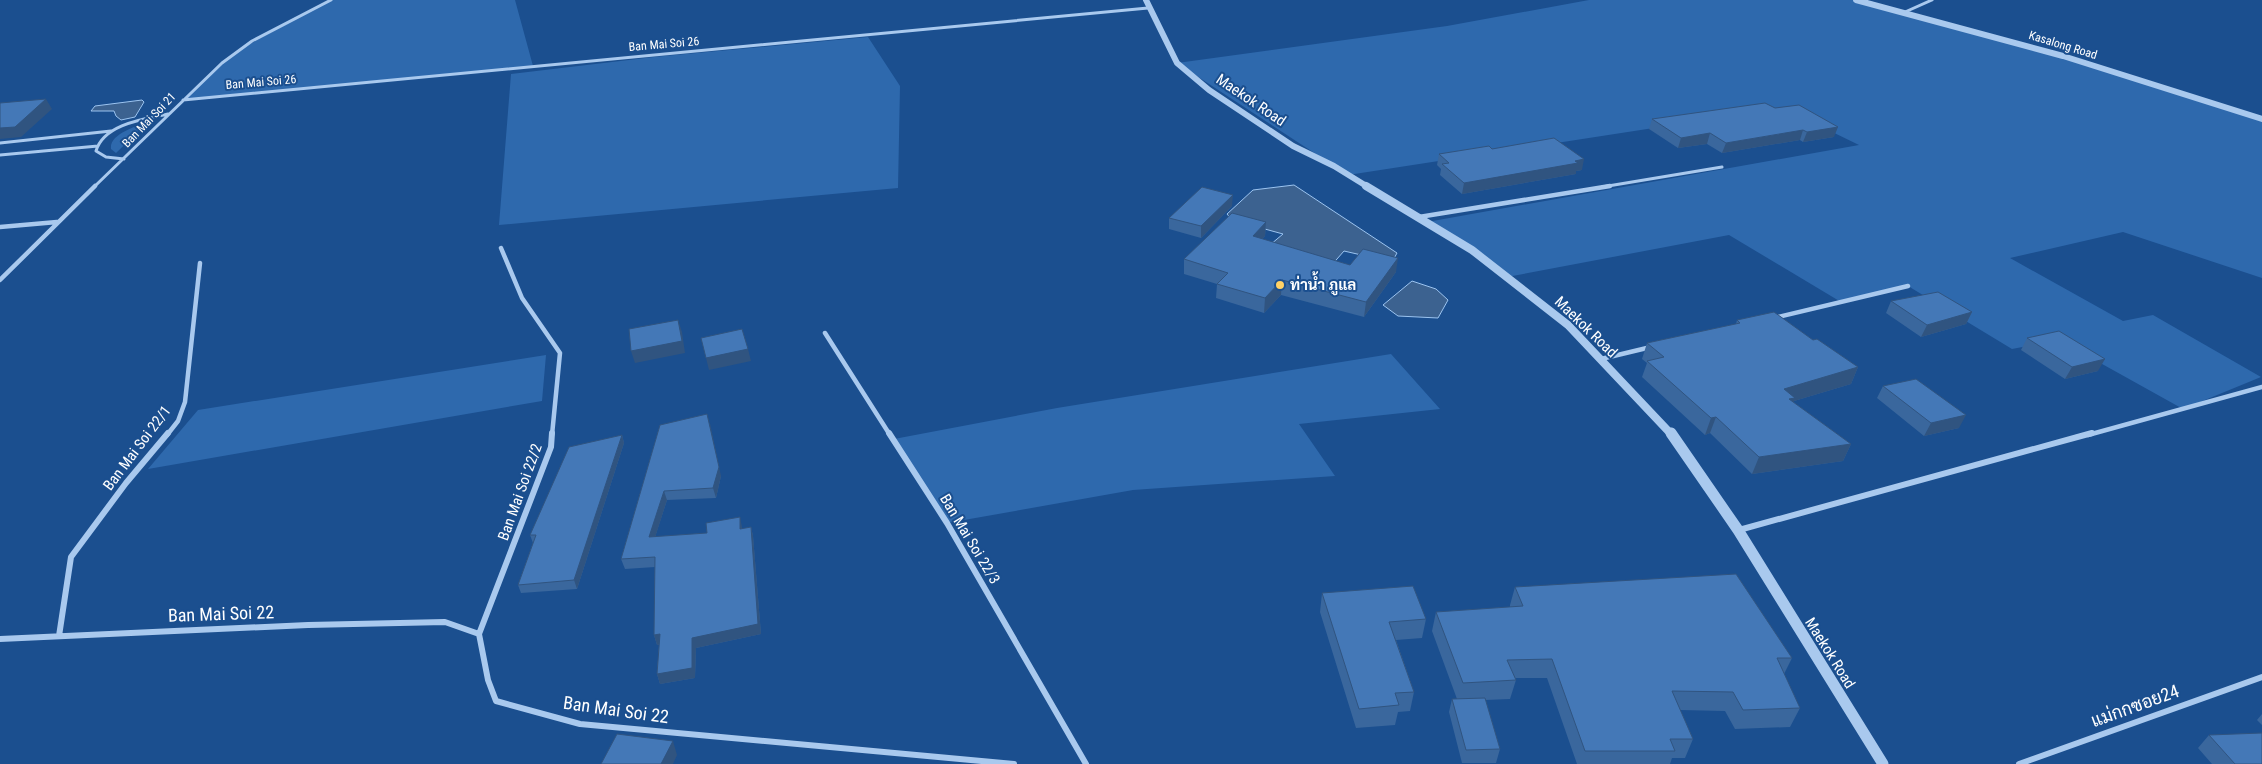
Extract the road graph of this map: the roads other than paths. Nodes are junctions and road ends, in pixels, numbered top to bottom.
1 (331, 0) edge
2 (1856, 0) edge
3 (1932, 0) edge
4 (1147, 4) edge
5 (1905, 12) junction
6 (183, 100) junction
7 (169, 114) junction
8 (2262, 119) edge
9 (114, 131) junction
10 (0, 143) edge
11 (98, 146) junction
12 (0, 155) edge
13 (124, 159) junction
14 (1722, 167) dead end
15 (1418, 217) junction
16 (57, 222) junction
17 (0, 227) edge
18 (501, 248) dead end
19 (200, 263) dead end
20 (0, 280) edge
21 (1908, 286) dead end
22 (1764, 320) edge
23 (825, 333) dead end
24 (1658, 345) edge
25 (1600, 359) junction
26 (2262, 387) edge
27 (1738, 530) junction
28 (479, 634) junction
29 (59, 636) junction
30 (0, 639) edge
31 (2262, 677) edge
32 (1014, 764) edge
33 (1086, 764) edge
34 (1883, 764) edge
35 (2019, 764) edge

1 - 6 street, Ban Mai Soi 21
2 - 5 street, Kasalong Road
3 - 5 street
4 - 6 street, Ban Mai Soi 26
4 - 15 street, Maekok Road
5 - 8 street, Kasalong Road
6 - 7 street, Ban Mai Soi 21
7 - 9 street
7 - 13 street, Ban Mai Soi 21
9 - 10 street
9 - 11 street
11 - 12 street
11 - 13 street
13 - 16 street, Ban Mai Soi 21
14 - 15 street
15 - 25 street, Maekok Road
16 - 17 street
16 - 20 street, Ban Mai Soi 21
18 - 28 street, Ban Mai Soi 22/2
19 - 29 street, Ban Mai Soi 22/1
21 - 22 street
23 - 33 street, Ban Mai Soi 22/3
24 - 25 street
25 - 27 street, Maekok Road
26 - 27 street
27 - 34 street, Maekok Road
28 - 29 street, Ban Mai Soi 22
28 - 32 street, Ban Mai Soi 22
29 - 30 street, Ban Mai Soi 22
31 - 35 street, แม่กกซอย24

